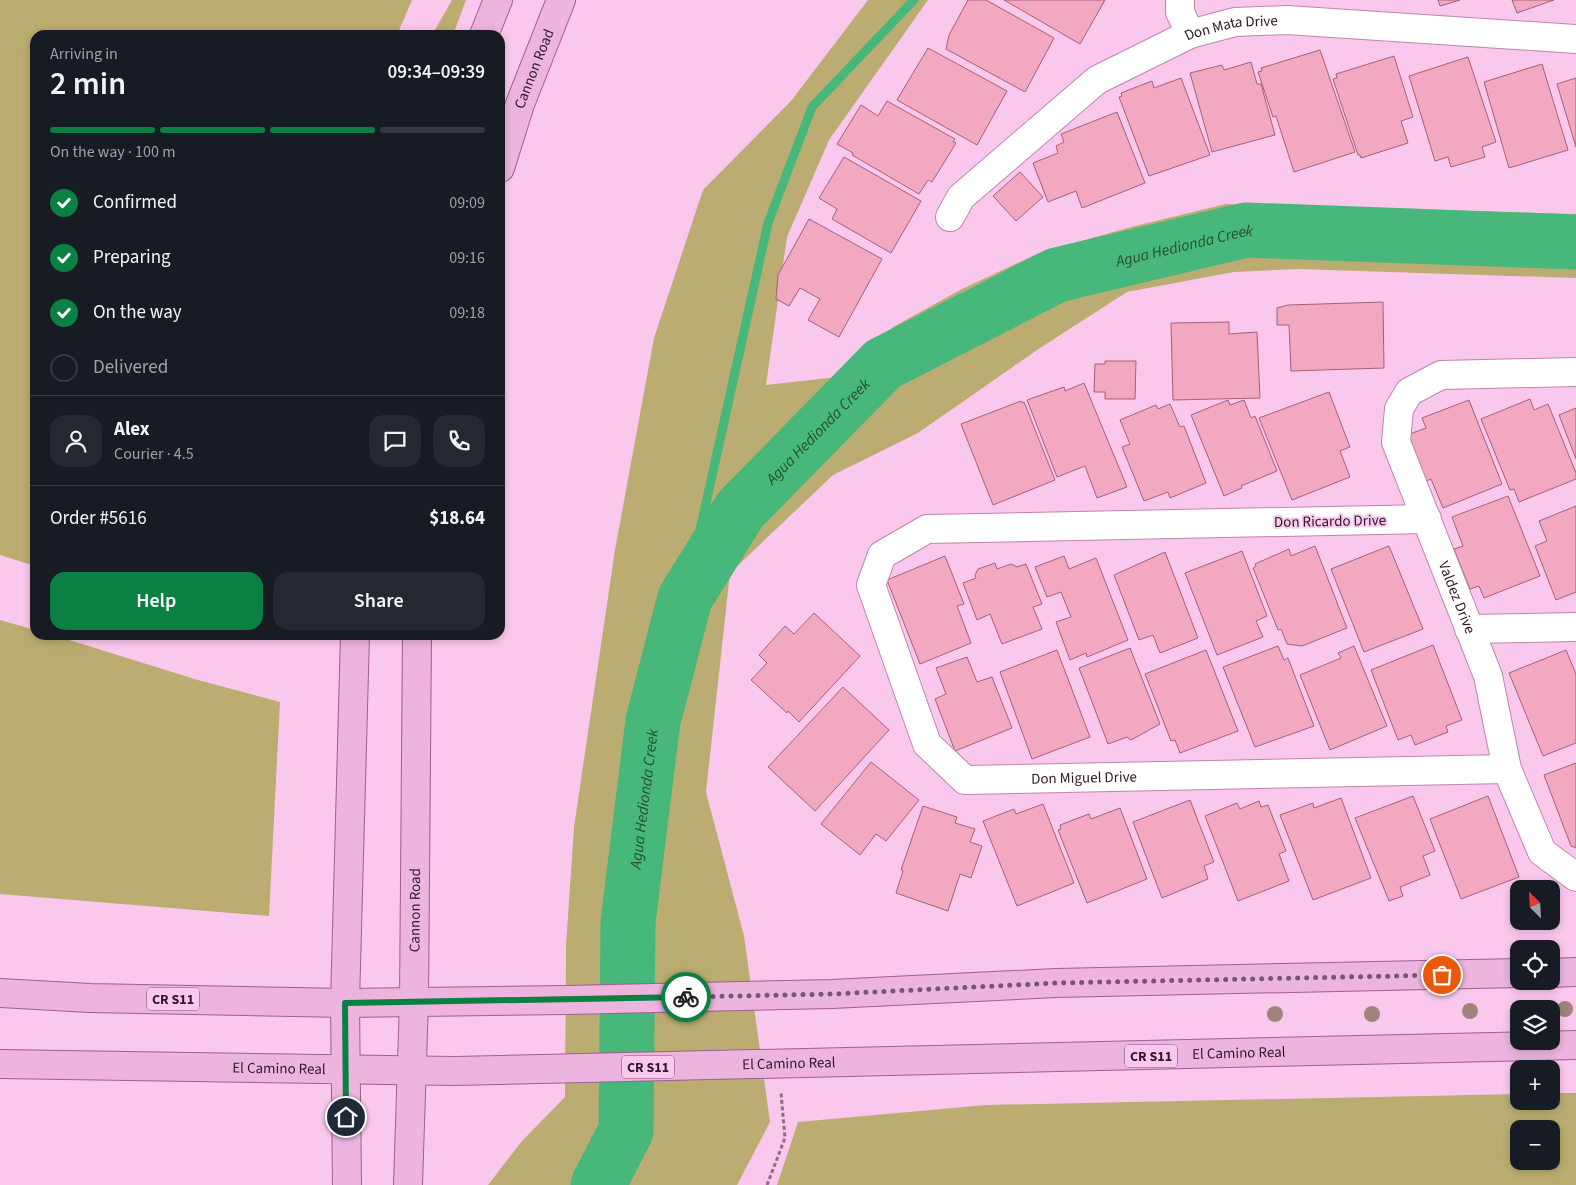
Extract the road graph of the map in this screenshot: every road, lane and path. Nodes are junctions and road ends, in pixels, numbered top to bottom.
1 (498, 0) edge
2 (561, 0) edge
3 (1180, 0) edge
4 (486, 30) edge
5 (1190, 34) junction
6 (1576, 39) edge
7 (505, 152) edge
8 (950, 217) dead end
9 (1576, 372) edge
10 (1427, 519) junction
11 (927, 528) joint
12 (1576, 627) edge
13 (1469, 629) junction
14 (355, 640) edge
15 (417, 640) edge
16 (1507, 769) junction
17 (1576, 877) edge
18 (1576, 972) edge
19 (1510, 973) edge
20 (1560, 973) edge
21 (0, 993) edge
22 (414, 1001) junction
23 (345, 1003) junction
24 (1576, 1045) edge
25 (0, 1064) edge
26 (781, 1065) junction
27 (345, 1070) junction
28 (412, 1071) junction
29 (347, 1185) edge
30 (408, 1185) edge
31 (767, 1185) edge

1 - 4 main road
2 - 7 main road, Cannon Road
3 - 5 street
5 - 6 street, Don Mata Drive
5 - 8 street, Don Mata Drive
9 - 10 street
10 - 11 street, Don Ricardo Drive
10 - 13 street, Valdez Drive
11 - 16 street, Don Miguel Drive
12 - 13 street
13 - 16 street, Valdez Drive
14 - 23 main road
15 - 22 main road, Cannon Road
16 - 17 street
18 - 20 main road
19 - 22 main road, CR S11
21 - 23 main road, CR S11
22 - 23 main road, CR S11
22 - 28 main road, Cannon Road
23 - 27 main road
24 - 26 main road, El Camino Real / CR S11
25 - 27 main road, El Camino Real / CR S11
26 - 28 main road, El Camino Real / CR S11
26 - 31 path
27 - 28 main road, El Camino Real / CR S11
27 - 29 main road
28 - 30 main road, Cannon Road

